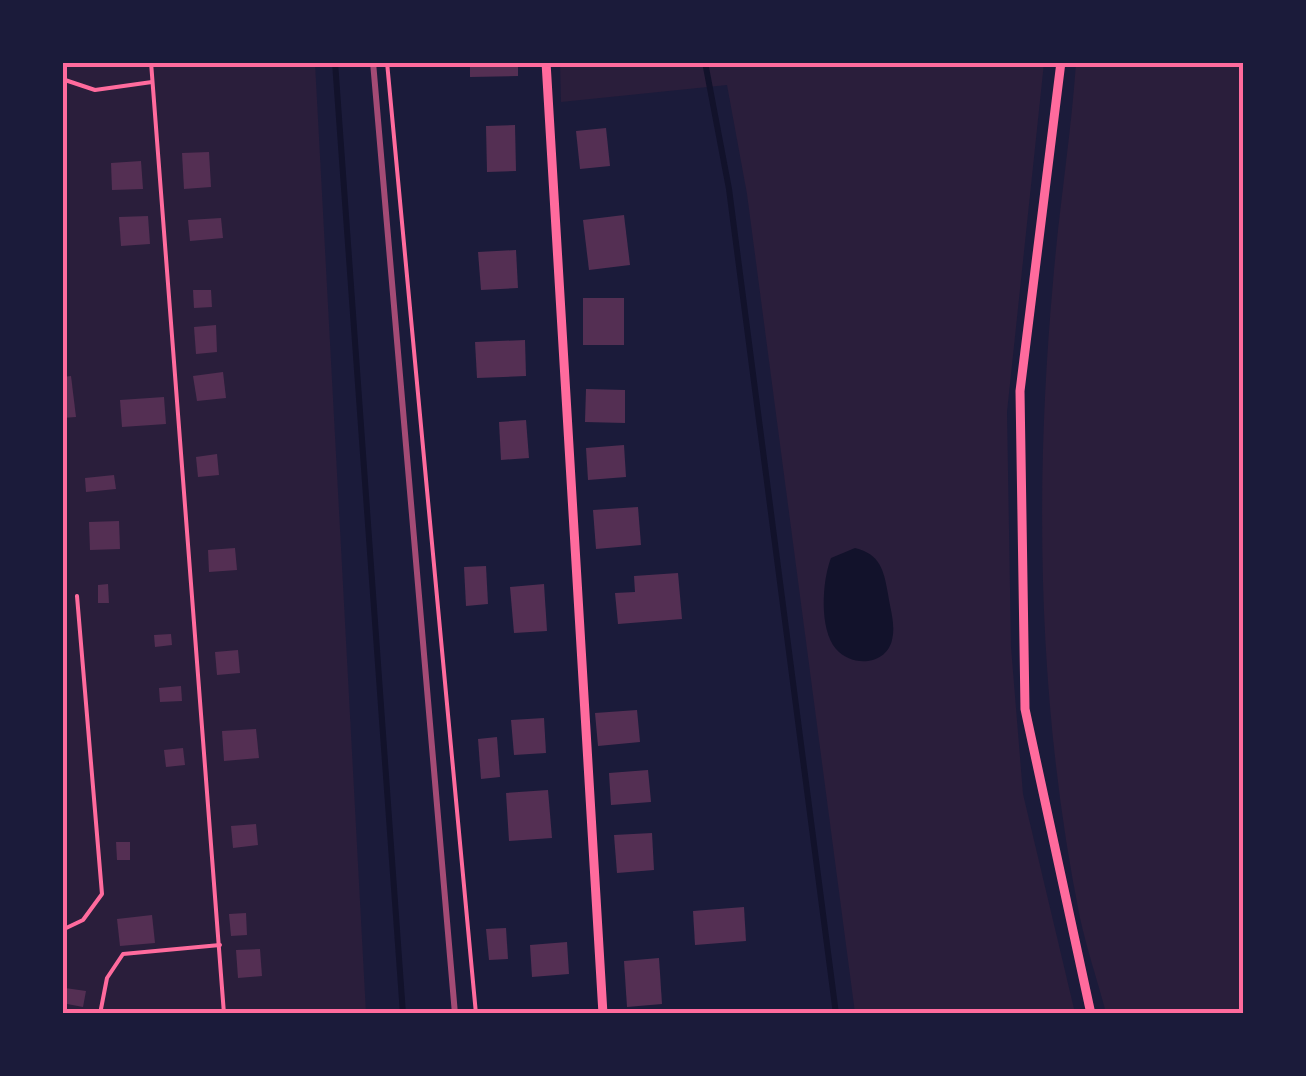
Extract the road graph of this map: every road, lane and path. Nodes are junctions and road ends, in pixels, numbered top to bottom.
1 (151, 62) edge
2 (387, 62) edge
3 (546, 62) edge
4 (1061, 62) edge
5 (62, 79) edge
6 (152, 82) junction
7 (77, 596) dead end
8 (62, 930) edge
9 (220, 945) junction
10 (100, 1014) edge
11 (224, 1014) edge
12 (476, 1014) edge
13 (603, 1014) edge
14 (1091, 1014) edge

1 - 6 lane
2 - 12 path
3 - 13 street
4 - 14 street
5 - 6 lane
6 - 9 lane
7 - 8 lane
9 - 10 lane
9 - 11 lane

